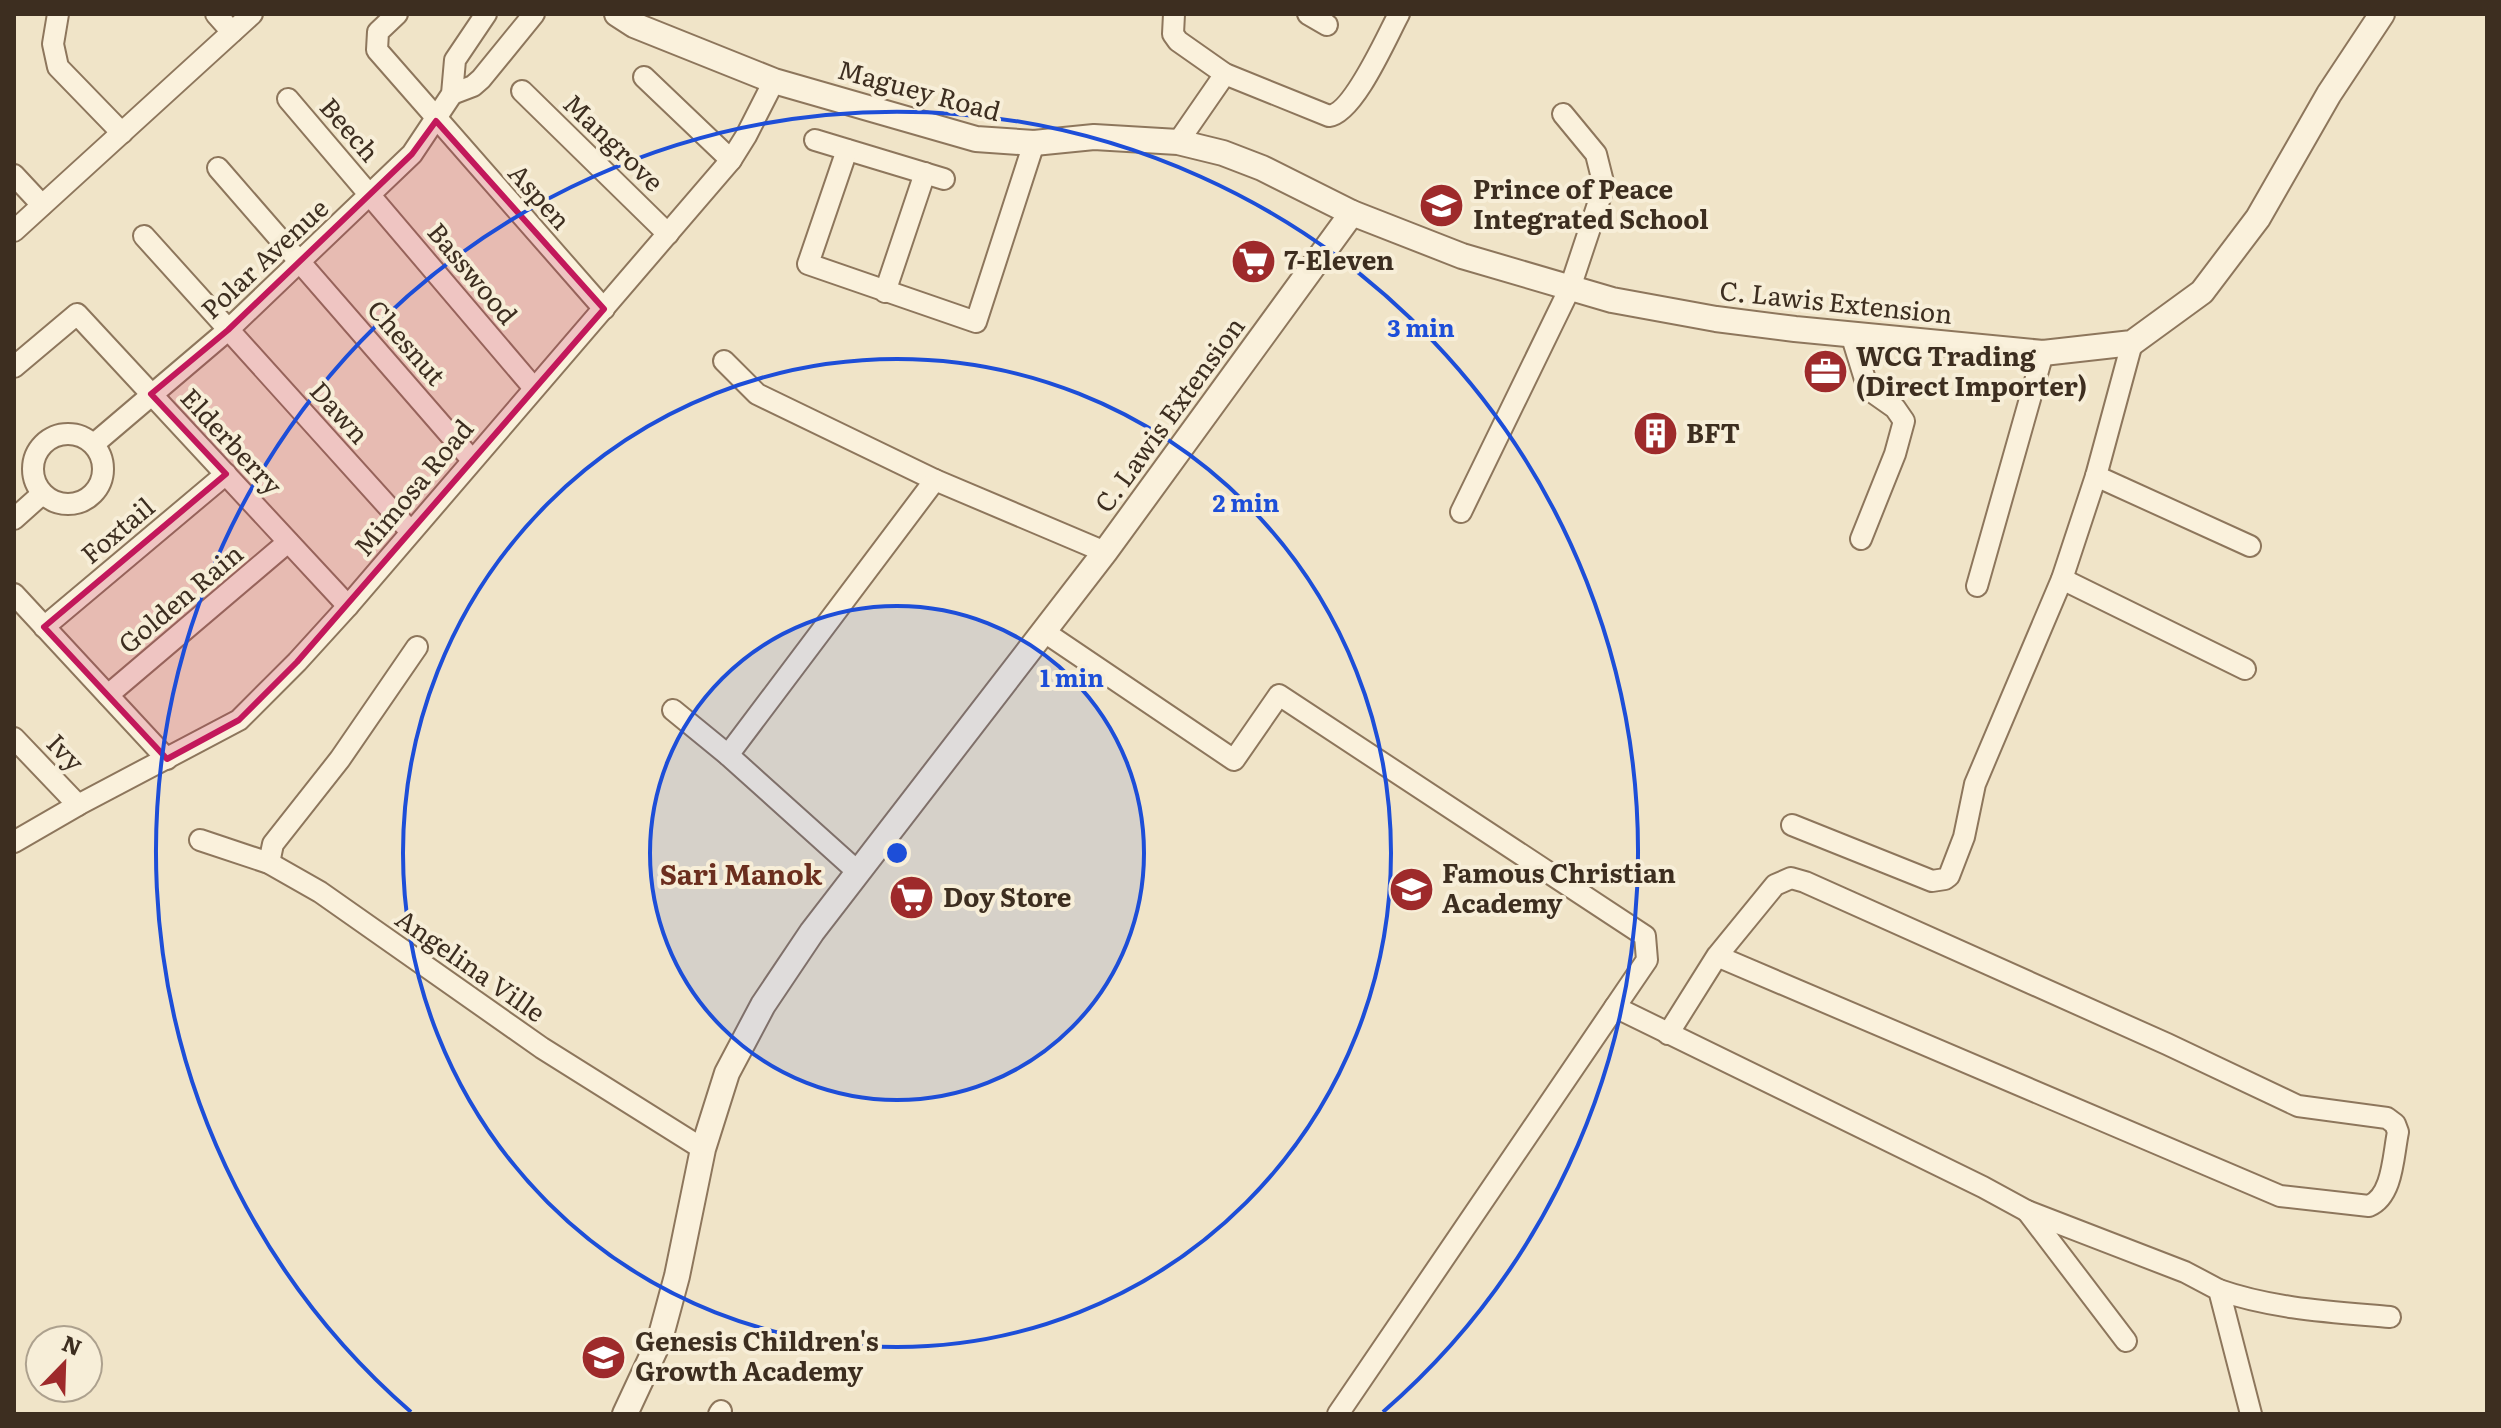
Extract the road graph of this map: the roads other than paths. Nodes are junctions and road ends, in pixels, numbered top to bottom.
1 (58, 14) edge
2 (216, 14) edge
3 (252, 14) edge
4 (397, 14) edge
5 (486, 14) edge
6 (534, 14) edge
7 (617, 14) edge
8 (1174, 14) edge
9 (1308, 14) edge
10 (1399, 14) edge
11 (2382, 14) edge
12 (1327, 25) dead end
13 (232, 32) junction
14 (1225, 74) junction
15 (644, 77) dead end
16 (774, 81) junction
17 (522, 91) dead end
18 (452, 94) junction
19 (288, 99) dead end
20 (1563, 114) dead end
21 (436, 121) junction
22 (122, 133) junction
23 (815, 140) dead end
24 (1178, 142) junction
25 (1034, 143) junction
26 (847, 150) junction
27 (731, 160) junction
28 (218, 168) dead end
29 (14, 175) edge
30 (371, 195) junction
31 (42, 205) junction
32 (1352, 213) junction
33 (14, 231) edge
34 (668, 234) junction
35 (144, 236) dead end
36 (300, 261) junction
37 (1570, 288) junction
38 (885, 292) junction
39 (604, 309) junction
40 (228, 330) junction
41 (1851, 334) junction
42 (2132, 343) junction
43 (2043, 353) junction
44 (724, 361) dead end
45 (14, 367) edge
46 (533, 387) junction
47 (151, 394) junction
48 (94, 444) junction
49 (472, 460) junction
50 (226, 474) junction
51 (2096, 476) junction
52 (935, 480) junction
53 (42, 494) junction
54 (1461, 512) dead end
55 (14, 519) edge
56 (411, 532) junction
57 (1861, 539) dead end
58 (288, 542) junction
59 (2250, 546) dead end
60 (1105, 552) junction
61 (2062, 579) junction
62 (1977, 586) dead end
63 (14, 594) edge
64 (348, 606) junction
65 (44, 627) junction
66 (1043, 631) junction
67 (417, 647) dead end
68 (2245, 669) dead end
69 (108, 695) junction
70 (673, 710) dead end
71 (14, 738) edge
72 (728, 755) junction
73 (167, 759) junction
74 (78, 805) junction
75 (1792, 825) dead end
76 (200, 840) dead end
77 (14, 842) edge
78 (269, 863) junction
79 (858, 872) junction
80 (1717, 956) junction
81 (1615, 1007) junction
82 (1668, 1034) junction
83 (703, 1149) junction
84 (2027, 1211) junction
85 (2219, 1290) junction
86 (2390, 1317) dead end
87 (2126, 1341) dead end
88 (625, 1414) edge
89 (1338, 1414) edge
90 (2251, 1414) edge

1 - 22 street
2 - 13 street
3 - 13 street
4 - 21 street, Aspen
5 - 18 street, Polar Avenue
6 - 18 street, Polar Avenue
7 - 16 street, Maguey Road
8 - 14 street
9 - 12 street
10 - 14 street
11 - 42 street, C. Lawis Extension
13 - 22 street
14 - 24 street
15 - 27 street
16 - 25 street, Maguey Road
16 - 27 street, Mimosa Road
17 - 34 street, Mangrove
18 - 21 street, Polar Avenue
19 - 30 street, Beech
20 - 37 street
21 - 30 street, Polar Avenue
21 - 39 street, Aspen
22 - 31 street
23 - 26 street
24 - 25 street, Maguey Road
24 - 32 street, Maguey Road
25 - 38 street
26 - 38 street
26 - 38 street
27 - 34 street, Mimosa Road
28 - 36 street, Chesnut
29 - 31 street
30 - 36 street, Polar Avenue
30 - 46 street, Basswood
31 - 33 street
32 - 37 street, C. Lawis Extension
32 - 60 street, C. Lawis Extension
34 - 39 street, Mimosa Road
35 - 40 street, Dawn
36 - 40 street, Polar Avenue
36 - 49 street, Chesnut
37 - 41 street, C. Lawis Extension
37 - 54 street
39 - 46 street, Mimosa Road
40 - 47 street, Polar Avenue
40 - 56 street, Dawn
41 - 43 street, C. Lawis Extension
41 - 57 street
42 - 43 street, C. Lawis Extension
42 - 51 street
43 - 62 street
44 - 52 street
45 - 47 street, Elderberry
46 - 49 street, Mimosa Road
47 - 48 street, Polar Avenue
47 - 50 street, Elderberry
48 - 53 street
48 - 53 street
49 - 56 street, Mimosa Road
50 - 58 street, Elderberry
50 - 65 street, Foxtail
51 - 59 street
51 - 61 street
52 - 60 street
52 - 72 street
53 - 55 street
56 - 64 street, Mimosa Road
58 - 64 street, Elderberry
58 - 69 street, Golden Rain
60 - 66 street, C. Lawis Extension
61 - 68 street
61 - 75 street
63 - 65 street
64 - 73 street, Mimosa Road
65 - 69 street
66 - 79 street, C. Lawis Extension
66 - 81 street
67 - 78 street
69 - 73 street
70 - 72 street
71 - 74 street, Ivy
72 - 79 street
73 - 74 street, Mimosa Road
74 - 77 street, Mimosa Road
76 - 78 street, Angelina Ville
78 - 83 street, Angelina Ville
79 - 83 street, C. Lawis Extension
80 - 80 street
80 - 82 street
81 - 82 street
81 - 89 street
82 - 84 street
83 - 88 street, C. Lawis Extension
84 - 85 street
84 - 87 street
85 - 86 street
85 - 90 street

